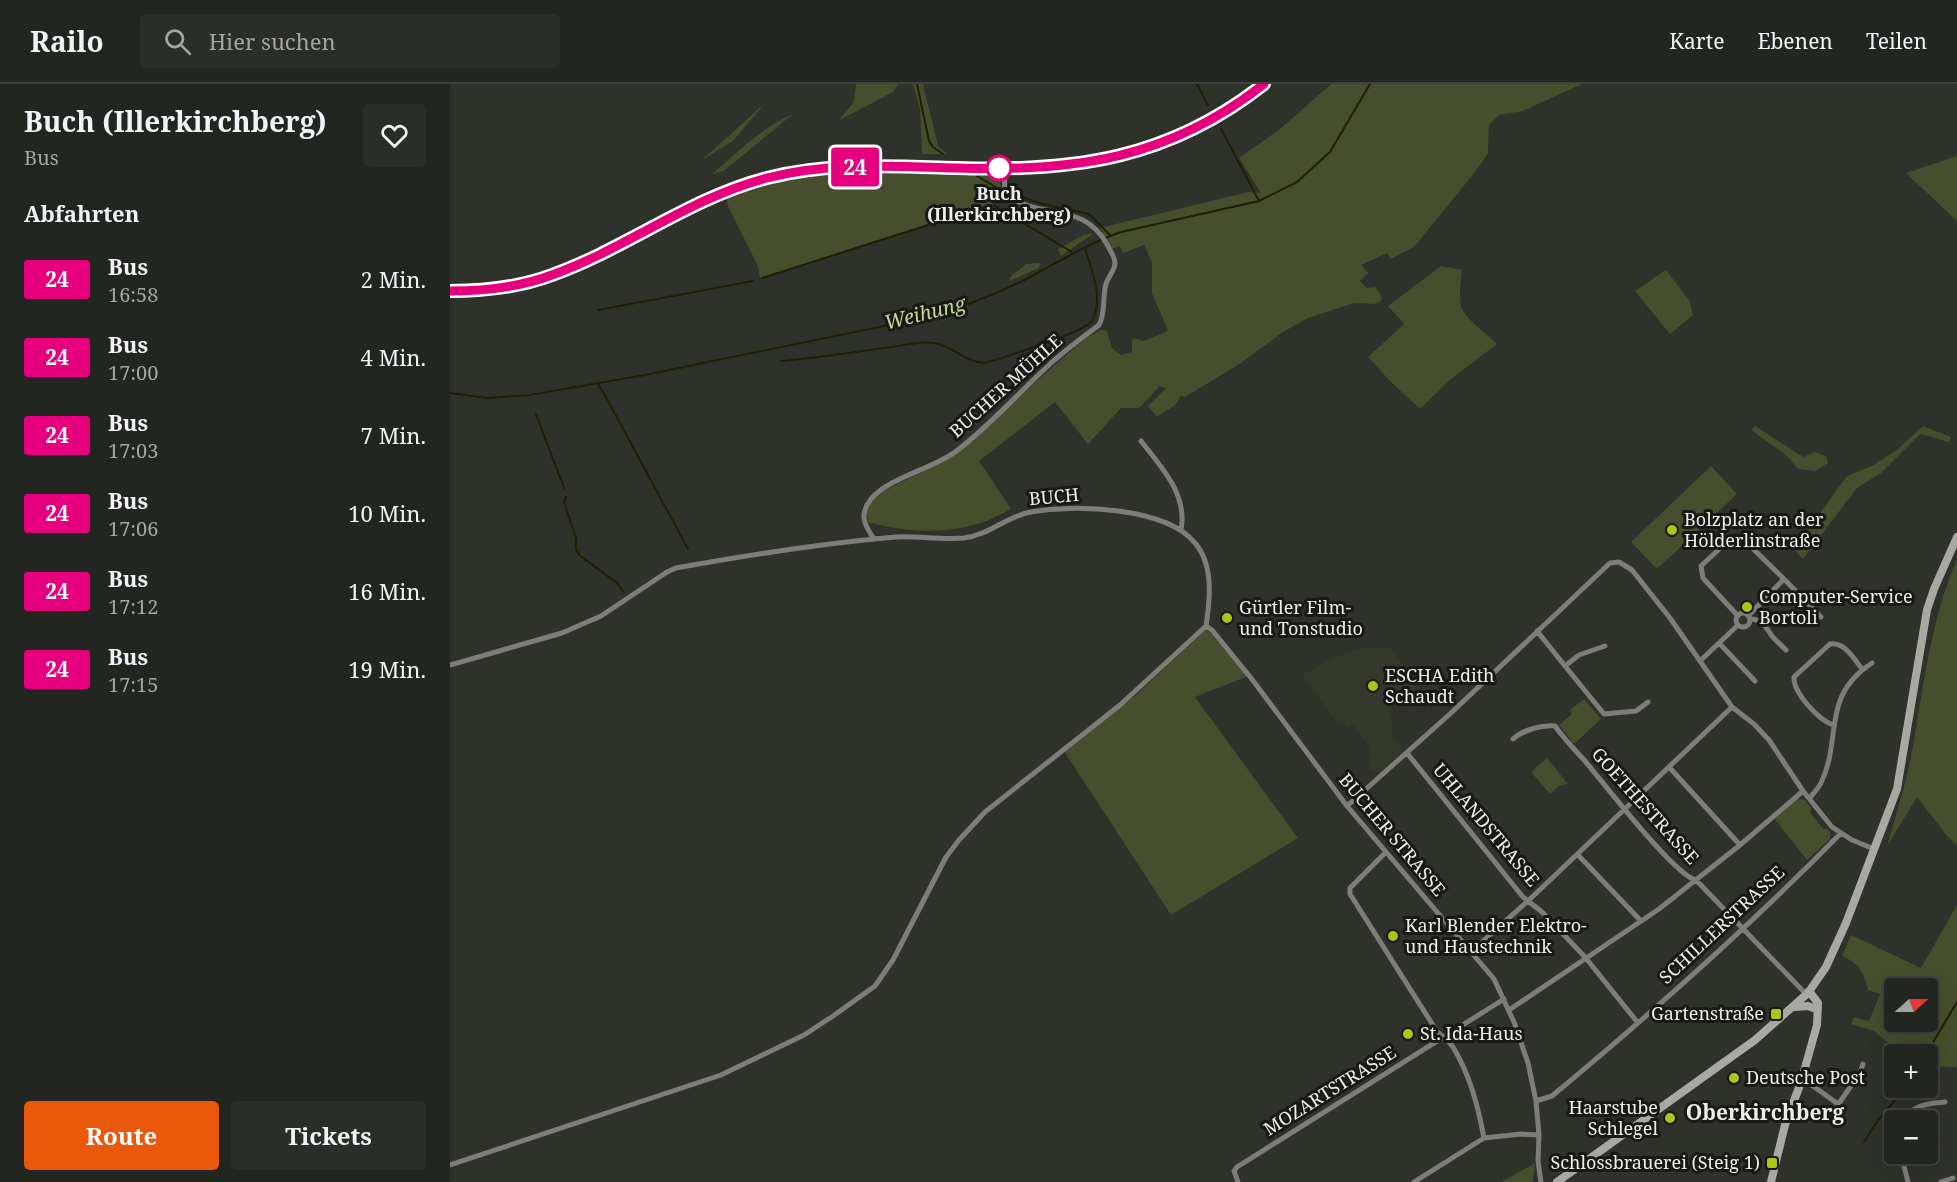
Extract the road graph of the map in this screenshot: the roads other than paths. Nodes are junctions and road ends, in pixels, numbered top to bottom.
1 (1264, 84) edge
2 (1004, 168) junction
3 (450, 291) edge
4 (1141, 441) dead end
5 (1181, 530) junction
6 (1957, 537) edge
7 (874, 539) junction
8 (1784, 579) junction
9 (1738, 616) junction
10 (1749, 617) junction
11 (1821, 617) dead end
12 (1738, 625) junction
13 (1206, 626) junction
14 (1537, 631) junction
15 (1719, 643) junction
16 (1605, 646) dead end
17 (1786, 650) dead end
18 (1700, 662) junction
19 (1872, 663) dead end
20 (450, 665) edge
21 (1565, 666) junction
22 (1862, 669) junction
23 (1755, 681) dead end
24 (1648, 702) dead end
25 (1732, 707) junction
26 (1833, 725) junction
27 (1513, 738) dead end
28 (1407, 753) junction
29 (1669, 766) junction
30 (1803, 791) junction
31 (1810, 798) junction
32 (1347, 806) junction
33 (1624, 810) junction
34 (1841, 833) junction
35 (1740, 846) junction
36 (1874, 849) junction
37 (1386, 852) junction
38 (1578, 855) junction
39 (1696, 880) junction
40 (1529, 900) junction
41 (1640, 920) junction
42 (1743, 928) junction
43 (1472, 951) junction
44 (1585, 957) junction
45 (1808, 993) junction
46 (1504, 999) junction
47 (1793, 1007) junction
48 (1509, 1010) junction
49 (1817, 1013) junction
50 (1638, 1023) junction
51 (1443, 1038) junction
52 (1863, 1064) dead end
53 (1801, 1082) junction
54 (1536, 1101) junction
55 (1945, 1102) dead end
56 (1913, 1110) edge
57 (1539, 1136) junction
58 (1485, 1138) junction
59 (1904, 1164) edge
60 (450, 1165) edge
61 (1953, 1178) dead end
62 (1238, 1182) edge
63 (1414, 1182) edge
64 (1541, 1182) edge
65 (1557, 1182) edge
66 (1771, 1182) edge
67 (1908, 1182) edge
68 (1941, 1182) edge

1 - 2 main road
2 - 3 main road
2 - 7 street, BUCHER MÜHLE
4 - 5 street
5 - 7 street, BUCH
5 - 13 street
6 - 36 main road
7 - 20 street
8 - 9 street
8 - 10 street
8 - 11 street
9 - 10 street
9 - 12 street
10 - 12 street
10 - 17 street
12 - 15 street
13 - 32 street, BUCHER STRASSE
13 - 60 street
14 - 18 street
14 - 21 street
14 - 28 street
15 - 18 street
15 - 23 street
16 - 21 street
18 - 25 street
19 - 22 street
21 - 24 street
22 - 26 street
22 - 26 street
25 - 29 street
25 - 30 street
26 - 31 street
27 - 33 street, GOETHESTRASSE
28 - 32 street
28 - 40 street, UHLANDSTRASSE
29 - 33 street
29 - 35 street
30 - 31 street
30 - 35 street
31 - 34 street
32 - 37 street, BUCHER STRASSE
33 - 38 street
33 - 39 street, GOETHESTRASSE
34 - 36 street
34 - 42 street, SCHILLERSTRASSE
35 - 39 street
36 - 45 main road
37 - 43 street, BUCHER STRASSE
37 - 51 street
38 - 40 street
38 - 41 street
39 - 41 street
39 - 42 street, GOETHESTRASSE
40 - 43 street
40 - 44 street, UHLANDSTRASSE
41 - 44 street
42 - 45 street, GOETHESTRASSE
42 - 50 street, SCHILLERSTRASSE
43 - 46 street, BUCHER STRASSE
44 - 48 street
44 - 50 street, UHLANDSTRASSE
45 - 47 main road
45 - 49 main road
46 - 48 street, BUCHER STRASSE
46 - 51 street, MOZARTSTRASSE
47 - 49 main road
47 - 65 main road
48 - 54 street, BUCHER STRASSE
49 - 53 main road
50 - 54 street, SCHILLERSTRASSE
51 - 58 street
51 - 62 street, MOZARTSTRASSE
52 - 53 street
53 - 66 main road
54 - 57 street, BUCHER STRASSE
55 - 56 street
57 - 58 street
57 - 64 street, BUCHER STRASSE
58 - 63 street
59 - 67 street
61 - 68 street

